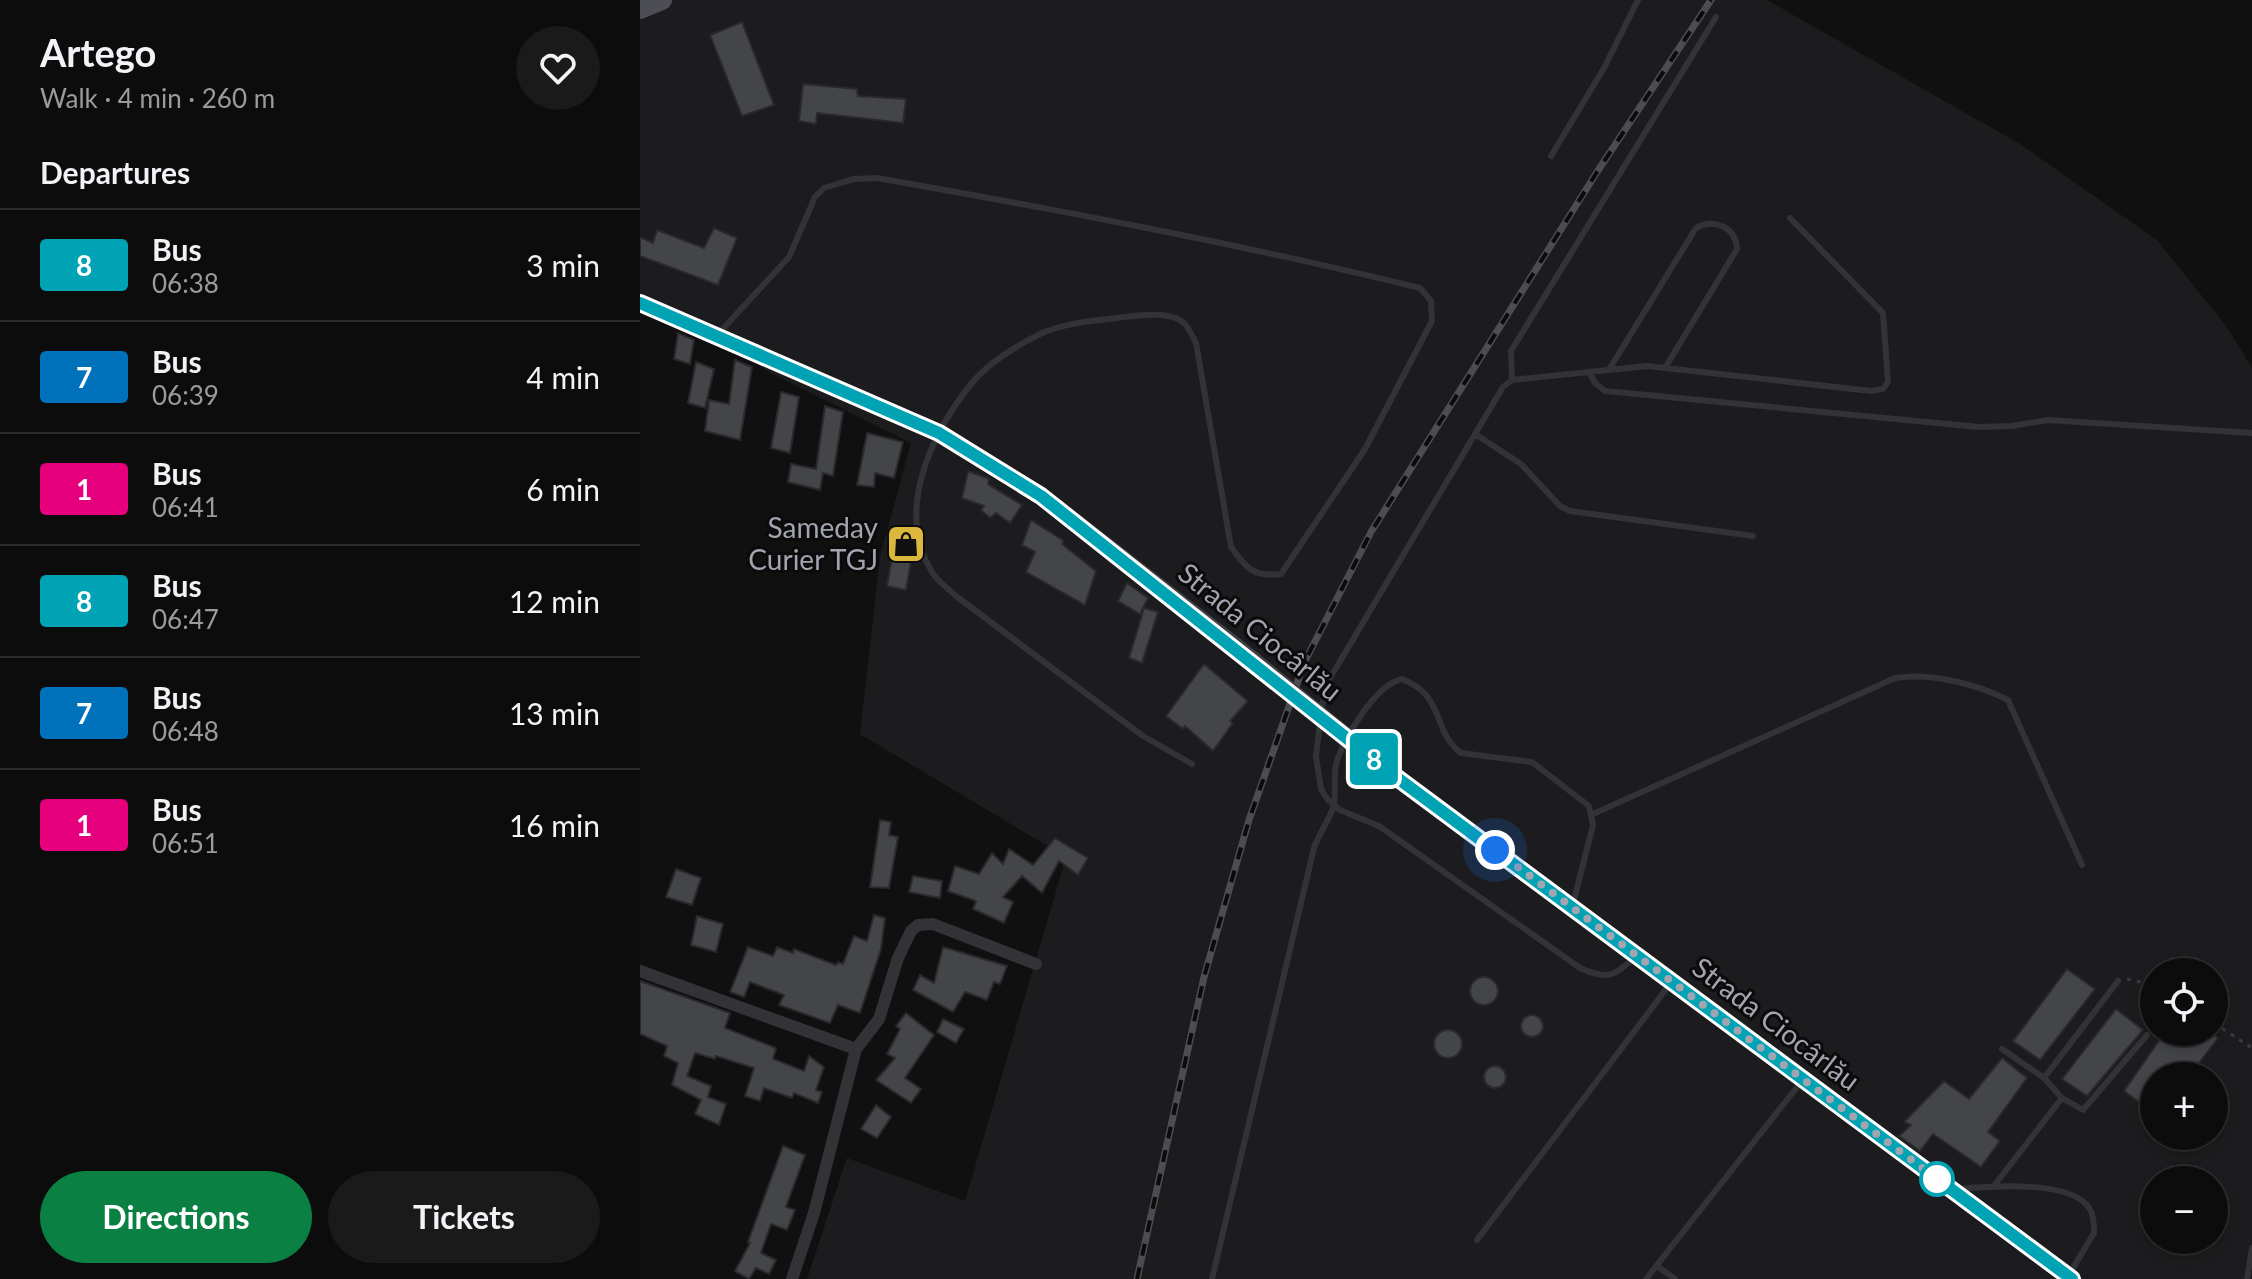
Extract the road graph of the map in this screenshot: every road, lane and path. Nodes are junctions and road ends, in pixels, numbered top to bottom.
1 (662, 0) edge
2 (1638, 0) edge
3 (640, 9) edge
4 (1716, 17) dead end
5 (1551, 156) dead end
6 (1790, 218) dead end
7 (640, 303) edge
8 (715, 337) junction
9 (1610, 368) junction
10 (1665, 368) junction
11 (1589, 372) junction
12 (1512, 380) junction
13 (939, 433) junction
14 (2252, 433) edge
15 (1475, 434) junction
16 (1753, 536) dead end
17 (1192, 764) dead end
18 (1334, 806) junction
19 (1593, 814) junction
20 (2082, 865) dead end
21 (1573, 907) junction
22 (1637, 955) junction
23 (1036, 964) dead end
24 (640, 971) edge
25 (2140, 980) edge
26 (1673, 981) junction
27 (2118, 981) joint
28 (2228, 1032) edge
29 (2140, 1044) edge
30 (2252, 1048) edge
31 (856, 1049) junction
32 (2002, 1049) dead end
33 (2044, 1078) junction
34 (1803, 1080) junction
35 (2062, 1098) junction
36 (1993, 1188) junction
37 (1951, 1190) junction
38 (1477, 1240) dead end
39 (2252, 1248) edge
40 (1657, 1266) junction
41 (2070, 1277) edge
42 (792, 1279) edge
43 (1212, 1279) edge
44 (1646, 1279) edge
45 (1675, 1279) edge
46 (2247, 1279) edge

1 - 3 main road
2 - 5 lane
4 - 12 lane
6 - 10 lane
7 - 8 main road, Strada Ciocârlău
8 - 13 main road, Strada Ciocârlău
8 - 13 lane
9 - 10 lane
9 - 10 lane
9 - 11 lane
11 - 12 lane
11 - 14 lane
12 - 15 lane
13 - 17 lane
13 - 21 main road, Strada Ciocârlău, bridge
15 - 16 lane
15 - 18 lane
18 - 19 lane
18 - 22 lane
18 - 43 lane
19 - 20 lane
19 - 21 lane
21 - 22 main road, Strada Ciocârlău
22 - 26 main road, Strada Ciocârlău
23 - 31 street
24 - 31 street
25 - 27 path
26 - 34 main road, Strada Ciocârlău
26 - 38 lane
27 - 33 lane
28 - 30 path
29 - 35 lane
31 - 42 street
32 - 33 lane
33 - 35 lane
34 - 37 main road, Strada Ciocârlău
34 - 40 lane
35 - 36 lane
36 - 37 lane
36 - 41 lane
37 - 41 main road, Strada Ciocârlău
39 - 46 lane
40 - 44 lane
40 - 45 lane

